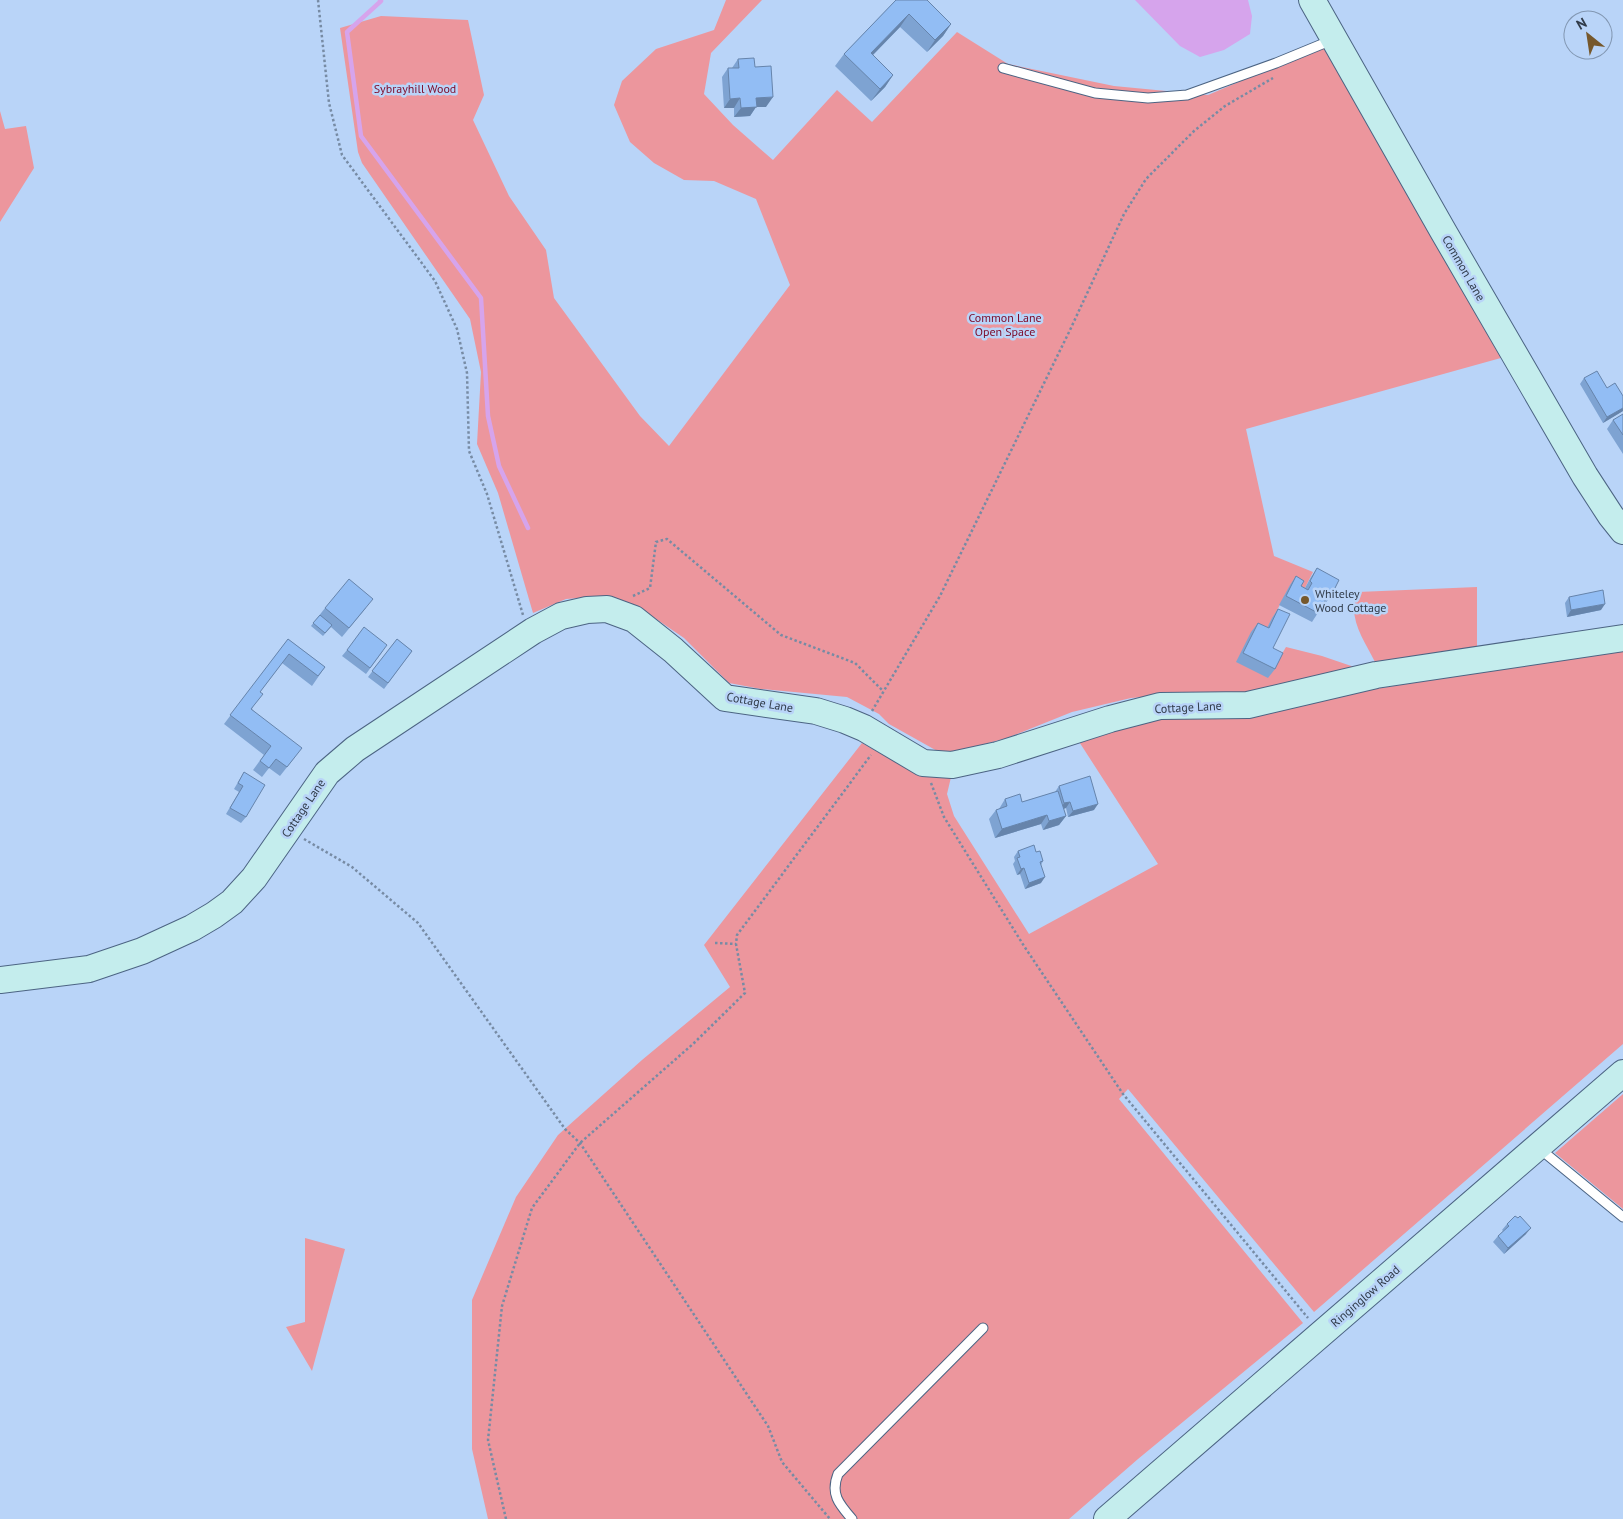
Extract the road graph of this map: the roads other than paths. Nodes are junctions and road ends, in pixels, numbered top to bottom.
1 (1312, 0) edge
2 (1334, 39) junction
3 (1003, 68) dead end
4 (1623, 531) edge
5 (1623, 638) edge
6 (0, 980) edge
7 (1623, 1073) edge
8 (1537, 1147) junction
9 (1623, 1217) edge
10 (983, 1328) dead end
11 (852, 1519) edge
12 (1107, 1519) edge

1 - 2 street, Common Lane
2 - 3 lane
2 - 4 street, Common Lane
5 - 6 street, Cottage Lane
7 - 8 street, Ringinglow Road
8 - 9 lane
8 - 12 street, Ringinglow Road
10 - 11 lane

